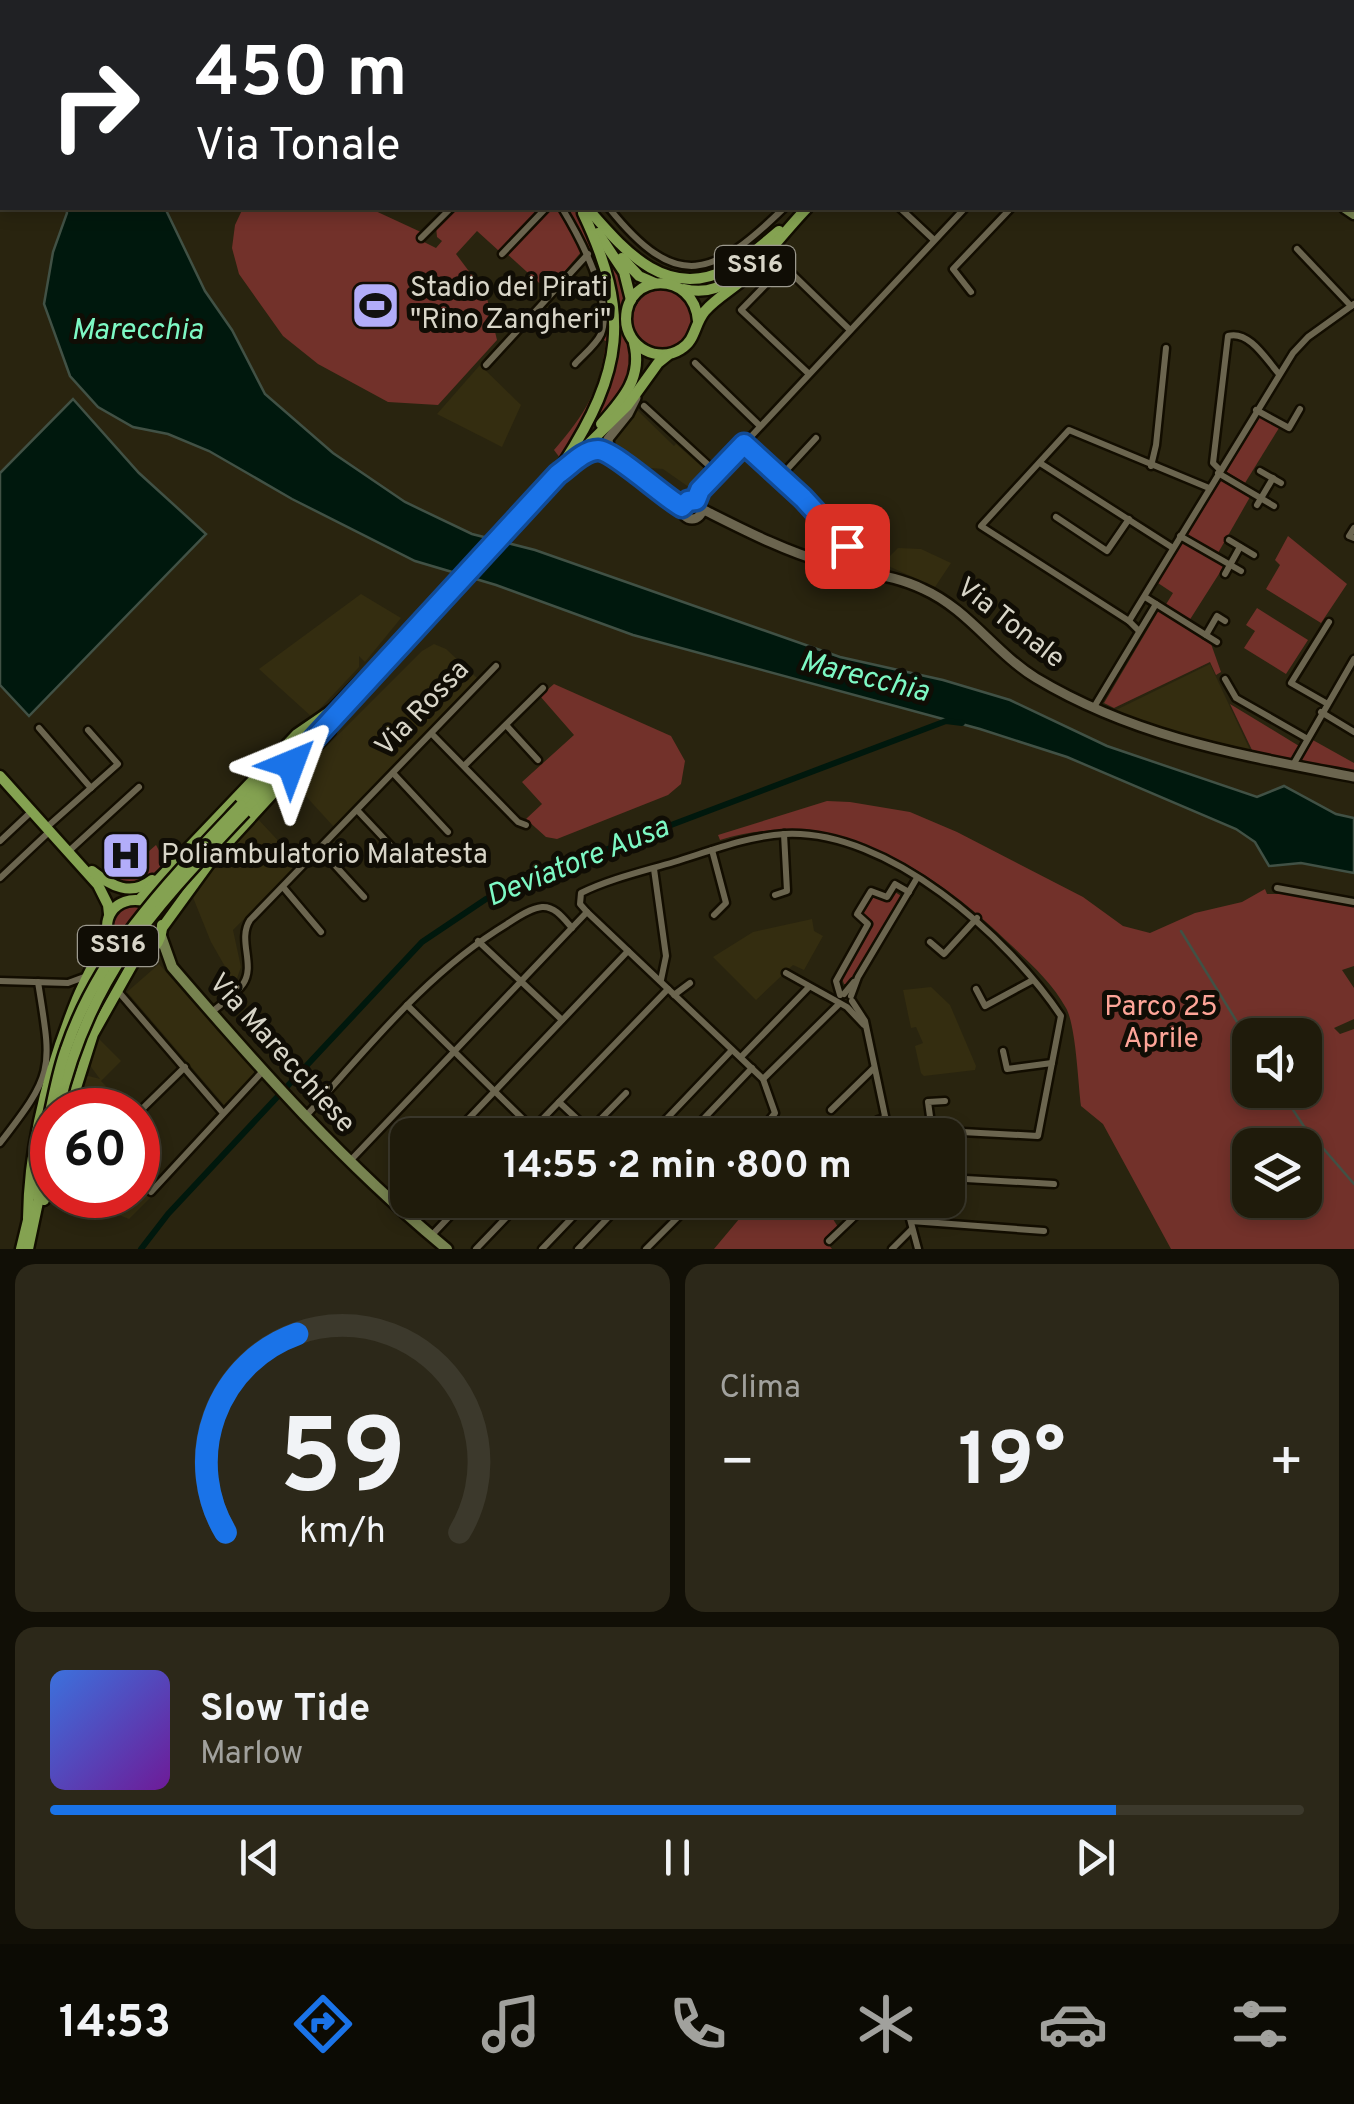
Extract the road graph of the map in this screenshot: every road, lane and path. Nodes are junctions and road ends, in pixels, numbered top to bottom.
1 (448, 210) edge
2 (544, 210) edge
3 (563, 210) edge
4 (584, 210) edge
5 (585, 210) edge
6 (585, 210) edge
7 (585, 210) edge
8 (612, 210) edge
9 (782, 210) edge
10 (804, 210) edge
11 (804, 210) edge
12 (902, 210) edge
13 (962, 210) edge
14 (1009, 210) edge
15 (780, 230) junction
16 (421, 238) dead end
17 (933, 239) junction
18 (1297, 248) dead end
19 (502, 254) dead end
20 (588, 254) junction
21 (656, 283) junction
22 (681, 288) junction
23 (971, 292) dead end
24 (631, 300) junction
25 (1352, 306) edge
26 (698, 321) junction
27 (850, 330) junction
28 (634, 342) junction
29 (1166, 348) dead end
30 (668, 354) junction
31 (695, 363) dead end
32 (575, 364) dead end
33 (486, 365) dead end
34 (809, 374) junction
35 (1279, 374) junction
36 (638, 392) junction
37 (644, 406) dead end
38 (1300, 409) dead end
39 (1256, 410) junction
40 (760, 426) junction
41 (816, 438) dead end
42 (744, 444) junction
43 (620, 462) junction
44 (1040, 463) junction
45 (565, 466) junction
46 (1151, 466) junction
47 (1260, 471) dead end
48 (1219, 472) junction
49 (717, 473) junction
50 (780, 477) junction
51 (1273, 478) junction
52 (1281, 483) dead end
53 (1209, 488) junction
54 (1259, 502) junction
55 (698, 504) junction
56 (1274, 506) dead end
57 (682, 507) junction
58 (1056, 518) dead end
59 (1129, 519) junction
60 (1354, 528) edge
61 (1180, 536) junction
62 (1354, 538) edge
63 (1228, 540) dead end
64 (1240, 547) junction
65 (1173, 548) junction
66 (1254, 555) dead end
67 (1230, 564) junction
68 (848, 567) junction
69 (1241, 571) dead end
70 (1225, 574) dead end
71 (1145, 597) junction
72 (1156, 604) junction
73 (1129, 621) junction
74 (1226, 621) dead end
75 (1329, 622) dead end
76 (1139, 631) junction
77 (1206, 635) junction
78 (1218, 642) dead end
79 (1354, 659) edge
80 (496, 666) dead end
81 (1225, 679) dead end
82 (543, 688) dead end
83 (1326, 703) junction
84 (1093, 708) junction
85 (1320, 712) junction
86 (334, 714) junction
87 (506, 725) junction
88 (38, 728) dead end
89 (88, 730) dead end
90 (1354, 732) edge
91 (432, 734) junction
92 (1306, 738) junction
93 (538, 760) dead end
94 (1293, 765) junction
95 (464, 766) junction
96 (393, 773) junction
97 (0, 776) edge
98 (1354, 776) edge
99 (91, 788) junction
100 (139, 788) dead end
101 (32, 810) junction
102 (358, 811) junction
103 (526, 824) dead end
104 (49, 829) junction
105 (448, 832) dead end
106 (784, 834) junction
107 (201, 836) junction
108 (0, 840) edge
109 (320, 850) junction
110 (712, 850) junction
111 (72, 854) junction
112 (406, 862) dead end
113 (654, 868) junction
114 (0, 878) edge
115 (917, 878) junction
116 (98, 885) junction
117 (283, 886) junction
118 (1277, 888) dead end
119 (909, 892) junction
120 (775, 895) dead end
121 (364, 897) dead end
122 (124, 901) junction
123 (1354, 902) edge
124 (587, 912) junction
125 (109, 914) junction
126 (159, 914) dead end
127 (714, 916) dead end
128 (977, 918) junction
129 (572, 928) junction
130 (162, 932) junction
131 (320, 932) dead end
132 (478, 941) junction
133 (930, 942) dead end
134 (629, 951) junction
135 (136, 955) junction
136 (172, 967) junction
137 (786, 974) dead end
138 (88, 975) junction
139 (1034, 980) junction
140 (0, 981) edge
141 (660, 981) junction
142 (38, 982) junction
143 (52, 983) junction
144 (521, 983) junction
145 (690, 983) dead end
146 (808, 988) junction
147 (668, 989) junction
148 (976, 989) dead end
149 (117, 990) junction
150 (674, 995) junction
151 (78, 998) junction
152 (844, 1000) junction
153 (406, 1005) junction
154 (211, 1013) junction
155 (562, 1020) junction
156 (732, 1050) junction
157 (1003, 1050) dead end
158 (454, 1052) junction
159 (740, 1057) junction
160 (1052, 1063) junction
161 (185, 1067) junction
162 (752, 1068) junction
163 (874, 1068) junction
164 (266, 1074) junction
165 (763, 1079) junction
166 (59, 1088) edge
167 (76, 1088) edge
168 (160, 1092) edge
169 (495, 1092) junction
170 (626, 1093) dead end
171 (946, 1101) dead end
172 (560, 1102) junction
173 (831, 1110) dead end
174 (223, 1112) junction
175 (305, 1117) junction
176 (470, 1118) edge
177 (518, 1118) edge
178 (544, 1118) edge
179 (574, 1118) edge
180 (602, 1118) edge
181 (667, 1118) edge
182 (704, 1118) edge
183 (770, 1118) edge
184 (885, 1118) edge
185 (930, 1118) edge
186 (965, 1133) edge
187 (0, 1143) edge
188 (349, 1162) junction
189 (965, 1179) edge
190 (160, 1182) edge
191 (1054, 1184) dead end
192 (390, 1202) edge
193 (409, 1218) edge
194 (448, 1218) edge
195 (506, 1218) edge
196 (572, 1218) edge
197 (608, 1218) edge
198 (677, 1218) edge
199 (853, 1218) edge
200 (910, 1218) edge
201 (32, 1219) joint
202 (912, 1224) junction
203 (1044, 1231) dead end
204 (431, 1236) junction
205 (829, 1241) dead end
206 (24, 1249) edge
207 (447, 1249) edge
208 (476, 1249) edge
209 (542, 1249) edge
210 (578, 1249) edge
211 (646, 1249) edge
212 (892, 1249) edge
213 (918, 1249) edge

1 - 16 street
2 - 19 street
3 - 20 street
4 - 45 main road
5 - 15 main road
6 - 21 main road
7 - 24 main road
8 - 9 street
10 - 15 main road, SS16
11 - 26 main road, SS16
12 - 17 street
13 - 17 street
14 - 23 street
15 - 22 main road, SS16
17 - 27 street
18 - 25 street
20 - 32 street
20 - 33 street
21 - 22 main road, SS16
21 - 24 main road
22 - 26 main road, SS16
24 - 28 main road, SS16
25 - 35 street
26 - 30 main road, SS16
27 - 34 street
27 - 34 street
28 - 30 main road
28 - 45 main road, SS16
29 - 46 street
30 - 36 main road, SS16
31 - 40 street
34 - 40 street
35 - 39 street
35 - 48 street
36 - 43 street
36 - 45 main road, SS16
37 - 49 street
38 - 39 street
39 - 48 street
40 - 42 street
41 - 50 street
42 - 49 street
42 - 50 street
43 - 45 street
43 - 57 street
44 - 46 street
44 - 59 street
44 - 73 street
45 - 86 main road, SS16
46 - 53 street
47 - 51 street
48 - 53 street
48 - 54 street
49 - 55 street
50 - 68 street
51 - 52 street
51 - 54 street
53 - 61 street
54 - 56 street
55 - 57 street
55 - 57 street
55 - 68 street, Via Tonale
58 - 59 street
59 - 65 street
60 - 62 street
61 - 65 street
61 - 67 street
63 - 64 street
64 - 66 street
64 - 67 street
65 - 71 street
67 - 69 street
67 - 70 street
68 - 84 street, Via Tonale
71 - 72 street
71 - 73 street
72 - 76 street
72 - 77 street
73 - 76 street
74 - 77 street
75 - 83 street
76 - 84 street
77 - 78 street
79 - 83 street
80 - 91 street, Via Rossa
81 - 92 street
82 - 87 street
83 - 85 street
84 - 94 street, Via Tonale
85 - 90 street
85 - 92 street
86 - 107 main road
86 - 130 main road
86 - 166 main road, SS16, bridge
87 - 93 street
87 - 95 street
88 - 99 street
89 - 99 street
91 - 95 street
91 - 96 street, Via Rossa
92 - 94 street
94 - 98 street, Via Tonale
95 - 103 street
96 - 102 street, Via Rossa
96 - 105 street
97 - 101 main road
99 - 104 street
100 - 111 street
101 - 104 main road
101 - 108 street
102 - 109 street, Via Rossa
102 - 112 street
104 - 111 main road
104 - 114 street
106 - 110 street
106 - 115 street
106 - 120 street
107 - 111 main road
107 - 122 main road
109 - 117 street, Via Rossa
109 - 121 street
110 - 113 street
110 - 127 street
111 - 116 main road
113 - 124 street
113 - 141 street
115 - 119 street
115 - 128 street
116 - 122 main road
116 - 125 main road
117 - 131 street
117 - 154 street, Via Rossa
118 - 123 street
119 - 152 street
119 - 152 street
122 - 125 main road
124 - 129 street
124 - 134 street
125 - 138 main road
126 - 130 main road
128 - 133 street
128 - 139 street
129 - 132 street
129 - 144 street
130 - 135 main road
130 - 136 main road, Via Marecchiese
132 - 144 street
132 - 153 street
134 - 141 street
134 - 155 street
135 - 136 main road, Via Marecchiese
135 - 149 main road
136 - 154 main road, Via Marecchiese
137 - 146 street
138 - 143 street
138 - 151 main road
139 - 148 street
139 - 160 street
140 - 142 street
141 - 147 street
142 - 143 street
142 - 187 street
143 - 151 street
144 - 155 street
144 - 158 street
145 - 150 street
146 - 152 street
146 - 159 street
147 - 150 street
147 - 172 street
149 - 161 street
149 - 167 main road
150 - 156 street
151 - 201 main road
152 - 163 street
152 - 165 street
153 - 158 street
153 - 175 street
154 - 164 main road, Via Marecchiese
155 - 169 street
156 - 159 street
156 - 181 street
157 - 160 street
158 - 169 street
158 - 188 street
159 - 162 street
160 - 186 street
161 - 168 street
161 - 174 street
162 - 165 street
162 - 182 street
163 - 173 street
163 - 184 street
164 - 174 street
164 - 175 main road, Via Marecchiese
165 - 183 street
169 - 176 street
169 - 177 street
170 - 180 street
171 - 185 street
172 - 178 street
172 - 179 street
174 - 190 street
175 - 188 main road, Via Marecchiese
188 - 192 main road, Via Marecchiese
189 - 191 street
193 - 204 main road, Via Marecchiese
194 - 204 street
195 - 208 street
196 - 209 street
197 - 210 street
198 - 211 street
199 - 205 street
200 - 202 street
201 - 206 main road, SS16
202 - 203 street
202 - 212 street
202 - 213 street
204 - 207 main road, Via Marecchiese

